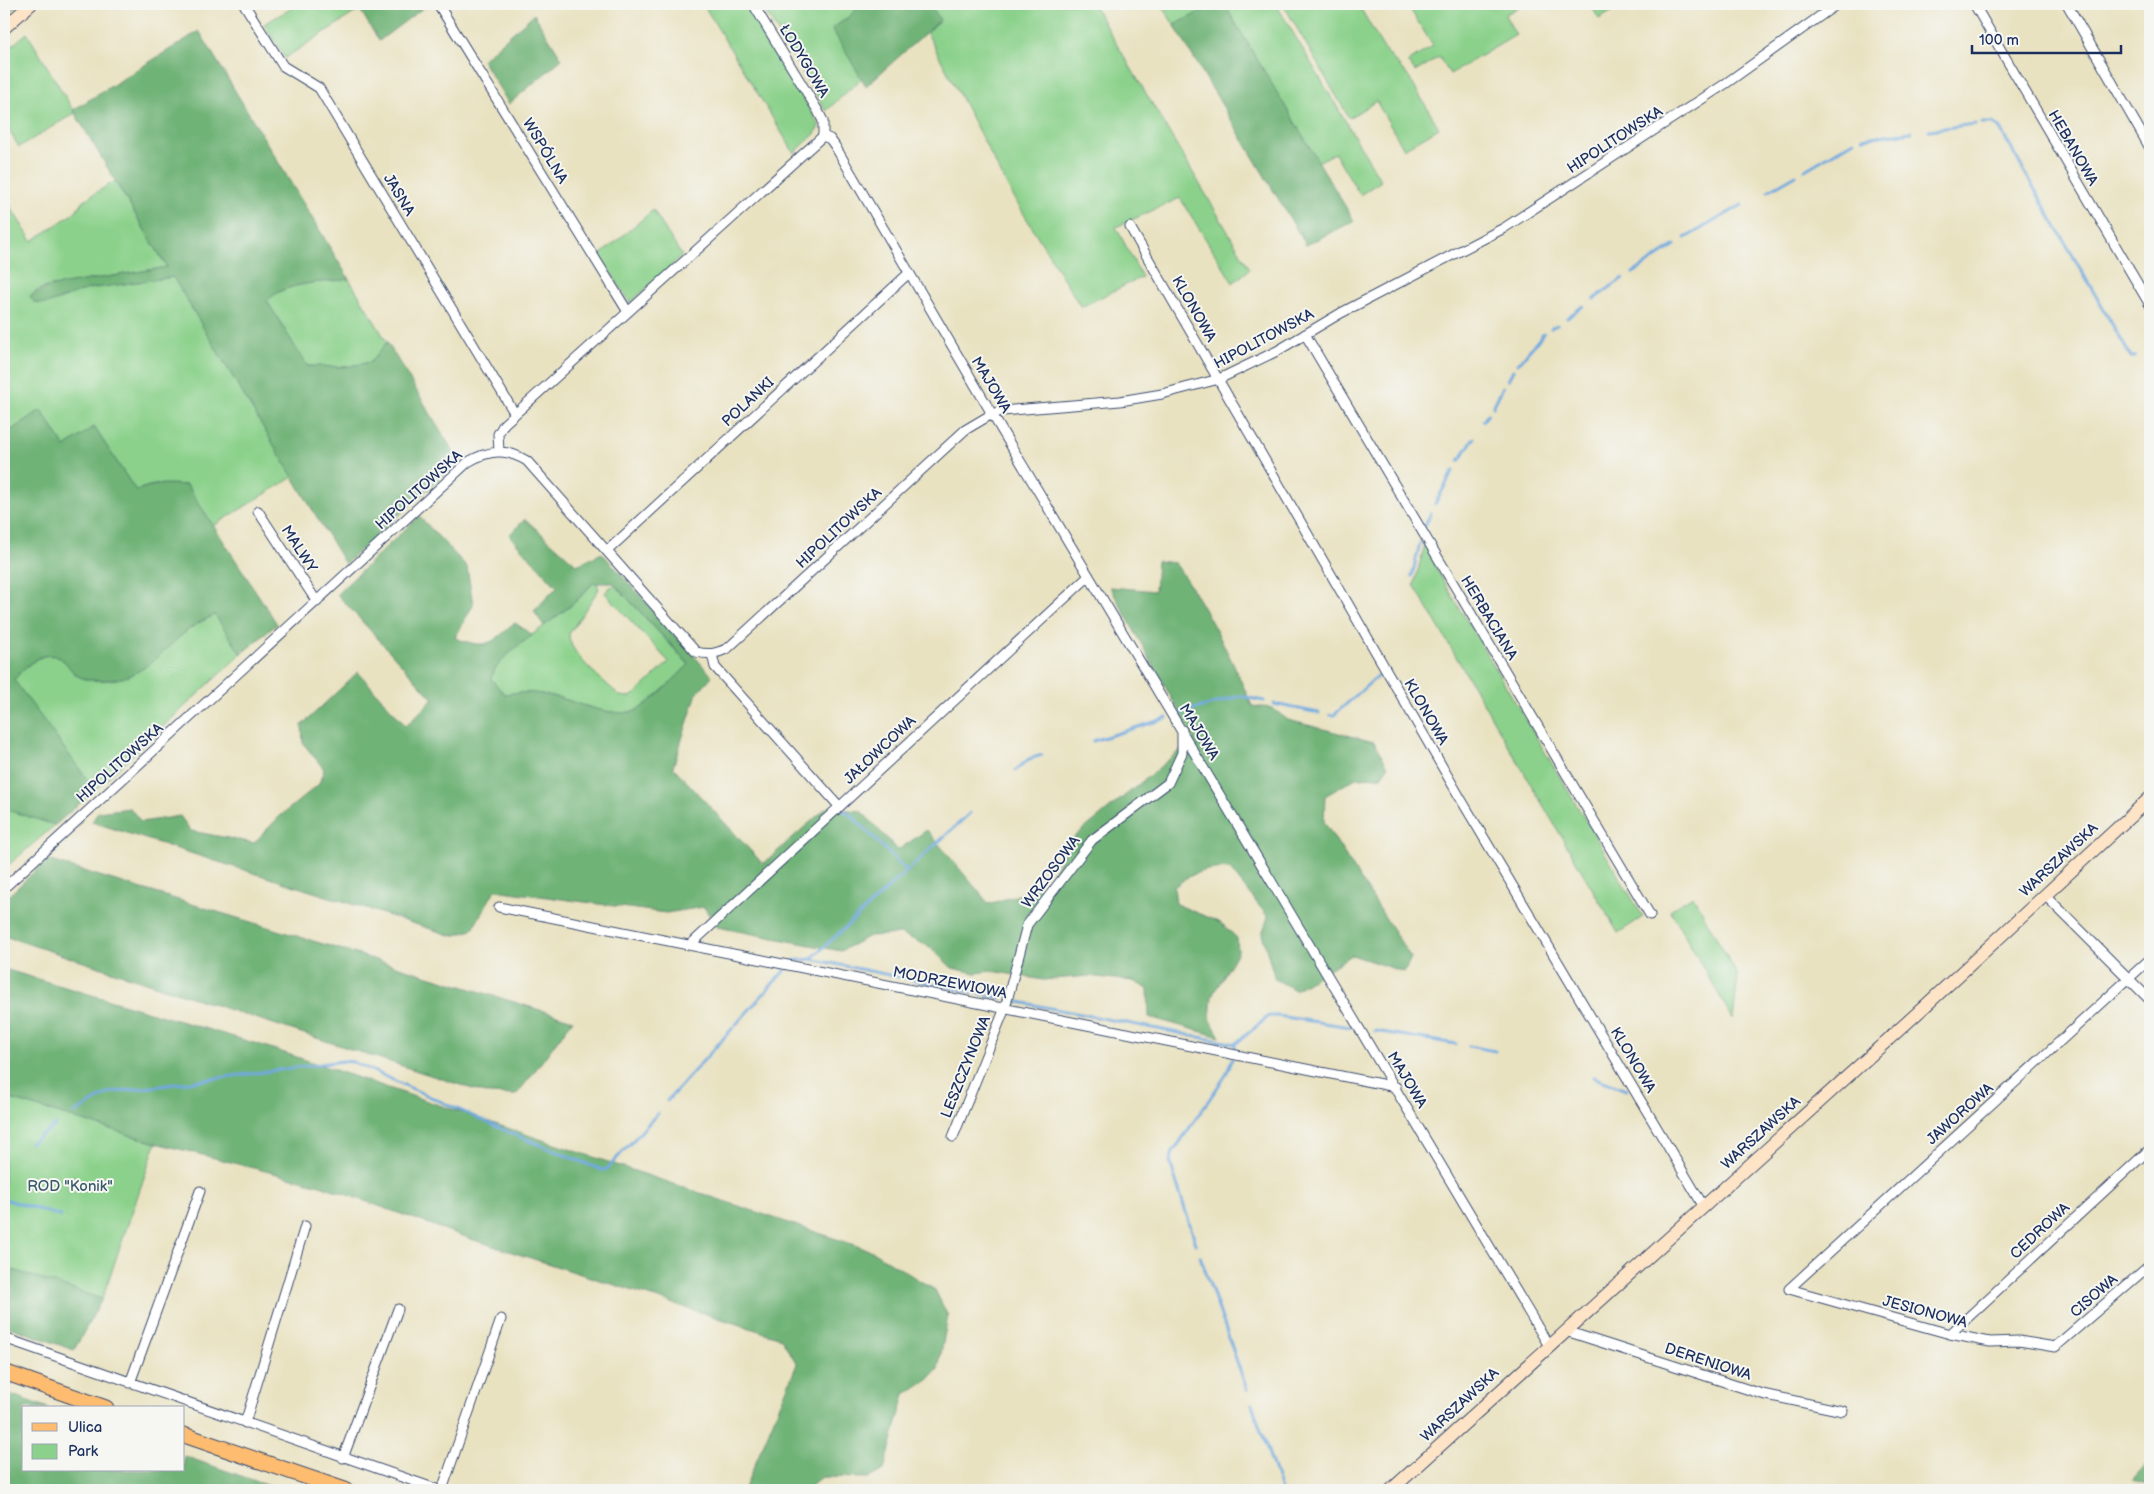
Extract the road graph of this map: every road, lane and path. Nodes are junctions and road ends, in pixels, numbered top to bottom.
1 (30, 4) edge
2 (244, 4) edge
3 (438, 4) edge
4 (753, 4) edge
5 (1837, 4) edge
6 (1974, 4) edge
7 (2067, 4) edge
8 (4, 28) edge
9 (823, 136) junction
10 (2150, 148) edge
11 (1130, 227) dead end
12 (909, 273) junction
13 (2150, 305) edge
14 (628, 312) junction
15 (1306, 334) junction
16 (1219, 379) junction
17 (515, 414) junction
18 (992, 414) junction
19 (499, 451) junction
20 (258, 510) dead end
21 (607, 551) junction
22 (1089, 576) junction
23 (317, 602) junction
24 (712, 654) junction
25 (1182, 730) junction
26 (2150, 798) edge
27 (839, 806) junction
28 (4, 888) edge
29 (2044, 895) junction
30 (499, 907) dead end
31 (1650, 915) dead end
32 (690, 945) junction
33 (2150, 959) edge
34 (2129, 978) junction
35 (2150, 1000) edge
36 (1005, 1008) junction
37 (1396, 1087) junction
38 (953, 1137) dead end
39 (2150, 1149) edge
40 (200, 1190) dead end
41 (1704, 1207) junction
42 (305, 1226) dead end
43 (2150, 1265) edge
44 (1789, 1289) joint
45 (398, 1309) dead end
46 (501, 1319) dead end
47 (1566, 1331) junction
48 (1950, 1334) junction
49 (4, 1338) edge
50 (1549, 1346) junction
51 (2055, 1347) joint
52 (4, 1372) edge
53 (130, 1383) junction
54 (100, 1406) edge
55 (1843, 1411) dead end
56 (245, 1423) junction
57 (185, 1435) edge
58 (343, 1458) junction
59 (345, 1490) edge
60 (440, 1490) edge
61 (1391, 1490) edge

1 - 8 street
2 - 17 street, JASNA
3 - 14 street, WSPÓLNA
4 - 9 street, ŁODYGOWA
5 - 15 street, HIPOLITOWSKA
6 - 13 street, HEBANOWA
7 - 10 street
9 - 12 street, MAJOWA
9 - 14 street
11 - 16 street, KLONOWA
12 - 18 street, MAJOWA
12 - 21 street, POLANKI
14 - 17 street
15 - 16 street, HIPOLITOWSKA
15 - 31 street, HERBACIANA
16 - 18 street, HIPOLITOWSKA
16 - 41 street, KLONOWA
17 - 19 street
18 - 22 street, MAJOWA
18 - 24 street, HIPOLITOWSKA
19 - 21 street
19 - 23 street, HIPOLITOWSKA
20 - 23 street, MALWY
21 - 24 street
22 - 25 street, MAJOWA
22 - 27 street, JAŁOWCOWA
23 - 28 street, HIPOLITOWSKA
24 - 27 street
25 - 36 street, WRZOSOWA
25 - 37 street, MAJOWA
26 - 29 street, WARSZAWSKA
27 - 32 street, JAŁOWCOWA
29 - 34 street
29 - 41 street, WARSZAWSKA
30 - 32 street, MODRZEWIOWA
32 - 36 street, MODRZEWIOWA
33 - 34 street, JAWOROWA
34 - 35 street
34 - 44 street, JAWOROWA
36 - 37 street, MODRZEWIOWA
36 - 38 street, LESZCZYNOWA
37 - 50 street, MAJOWA
39 - 48 street, CEDROWA
40 - 53 street
41 - 47 street, WARSZAWSKA
42 - 56 street
43 - 51 street, CISOWA
44 - 48 street, JESIONOWA
45 - 58 street
46 - 60 street
47 - 50 street, WARSZAWSKA
47 - 55 street, DERENIOWA
48 - 51 street, JESIONOWA
49 - 53 street
50 - 61 street, WARSZAWSKA
52 - 54 main road
53 - 56 street
56 - 58 street
57 - 59 main road
58 - 60 street

